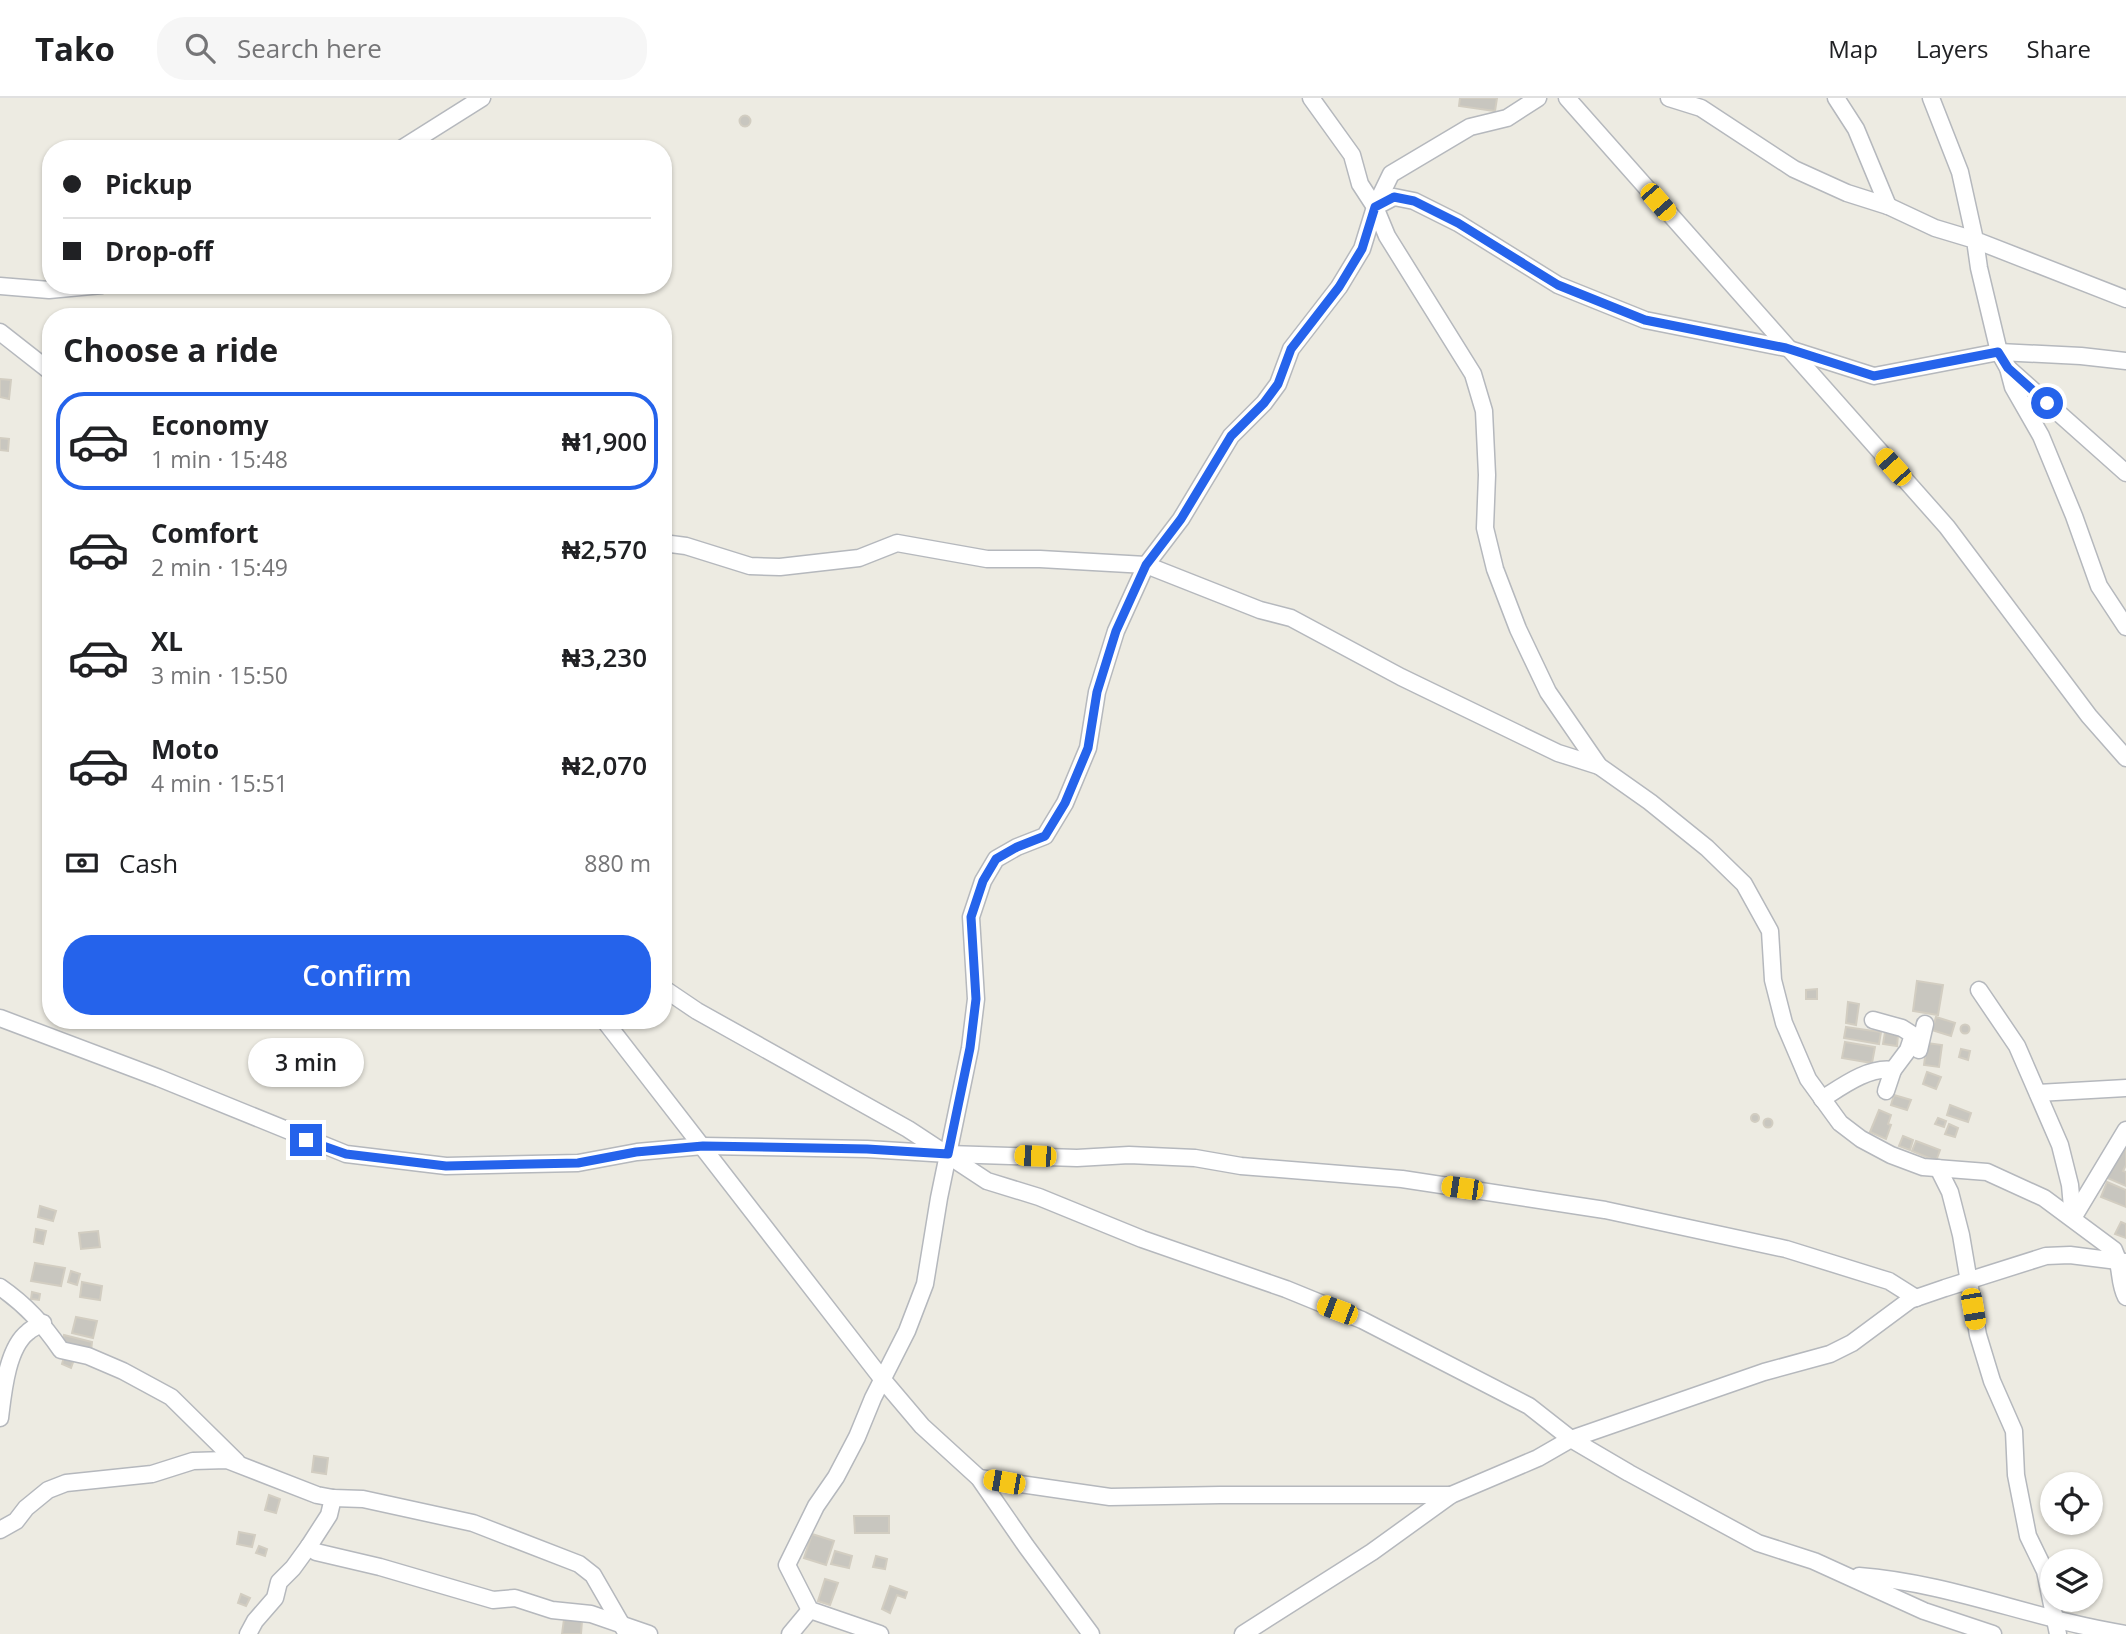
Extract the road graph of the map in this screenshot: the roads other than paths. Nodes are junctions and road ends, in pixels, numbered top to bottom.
1 (482, 98) edge
2 (1311, 98) edge
3 (1538, 98) edge
4 (1567, 98) edge
5 (1669, 98) edge
6 (1836, 98) edge
7 (1931, 98) edge
8 (415, 140) edge
9 (1888, 206) junction
10 (1375, 207) junction
11 (1975, 240) junction
12 (0, 286) edge
13 (42, 289) edge
14 (2126, 299) edge
15 (0, 331) edge
16 (1786, 348) junction
17 (1998, 352) junction
18 (2126, 361) edge
19 (42, 365) edge
20 (2008, 368) junction
21 (2126, 473) edge
22 (672, 544) edge
23 (1146, 565) junction
24 (2126, 627) edge
25 (2126, 758) edge
26 (1599, 766) junction
27 (1979, 990) dead end
28 (672, 995) edge
29 (0, 1018) edge
30 (1873, 1020) dead end
31 (1925, 1024) dead end
32 (611, 1029) edge
33 (1897, 1065) junction
34 (2126, 1088) edge
35 (1886, 1091) dead end
36 (2038, 1093) junction
37 (1822, 1099) junction
38 (2126, 1130) edge
39 (703, 1146) junction
40 (948, 1154) junction
41 (1938, 1168) junction
42 (2073, 1218) junction
43 (2123, 1261) edge
44 (1968, 1282) junction
45 (0, 1287) edge
46 (2126, 1297) edge
47 (1916, 1298) junction
48 (43, 1323) junction
49 (883, 1380) junction
50 (0, 1418) edge
51 (1571, 1438) junction
52 (242, 1467) junction
53 (979, 1478) junction
54 (1451, 1495) junction
55 (333, 1498) junction
56 (0, 1530) edge
57 (309, 1546) junction
58 (1845, 1575) junction
59 (810, 1610) junction
60 (2057, 1627) edge
61 (625, 1629) edge
62 (853, 1633) edge
63 (248, 1634) edge
64 (649, 1634) edge
65 (790, 1634) edge
66 (880, 1634) edge
67 (1091, 1634) edge
68 (1243, 1634) edge
69 (1993, 1634) edge
70 (2126, 1634) edge

1 - 8 street
2 - 10 street
3 - 10 street
4 - 16 street
5 - 9 street
6 - 9 street
7 - 11 street
9 - 11 street
10 - 16 street
10 - 23 street
10 - 26 street
11 - 14 street
11 - 17 street
12 - 13 street
15 - 19 street
16 - 17 street
16 - 25 street
17 - 18 street
17 - 20 street
20 - 21 street
20 - 24 street
22 - 23 street
23 - 26 street
23 - 40 street
26 - 37 street
27 - 36 street
28 - 40 street
29 - 39 street
30 - 33 street
31 - 33 street
32 - 39 street
33 - 35 street
33 - 37 street
34 - 36 street
36 - 42 street
37 - 41 street
38 - 42 street
39 - 40 street
39 - 49 street
40 - 47 street
40 - 49 street
40 - 51 street
41 - 42 street
41 - 44 street
42 - 43 street
43 - 44 street
43 - 46 street
44 - 47 street
44 - 60 street
45 - 48 street
47 - 51 street
48 - 50 street
48 - 52 street
49 - 53 street
49 - 59 street
51 - 54 street
51 - 58 street
52 - 55 street
52 - 56 street
53 - 54 street
53 - 67 street
54 - 68 street
55 - 57 street
55 - 61 street
57 - 61 street
57 - 63 street
58 - 60 street
58 - 69 street
59 - 62 street
59 - 65 street
60 - 70 street
61 - 64 street
62 - 66 street

